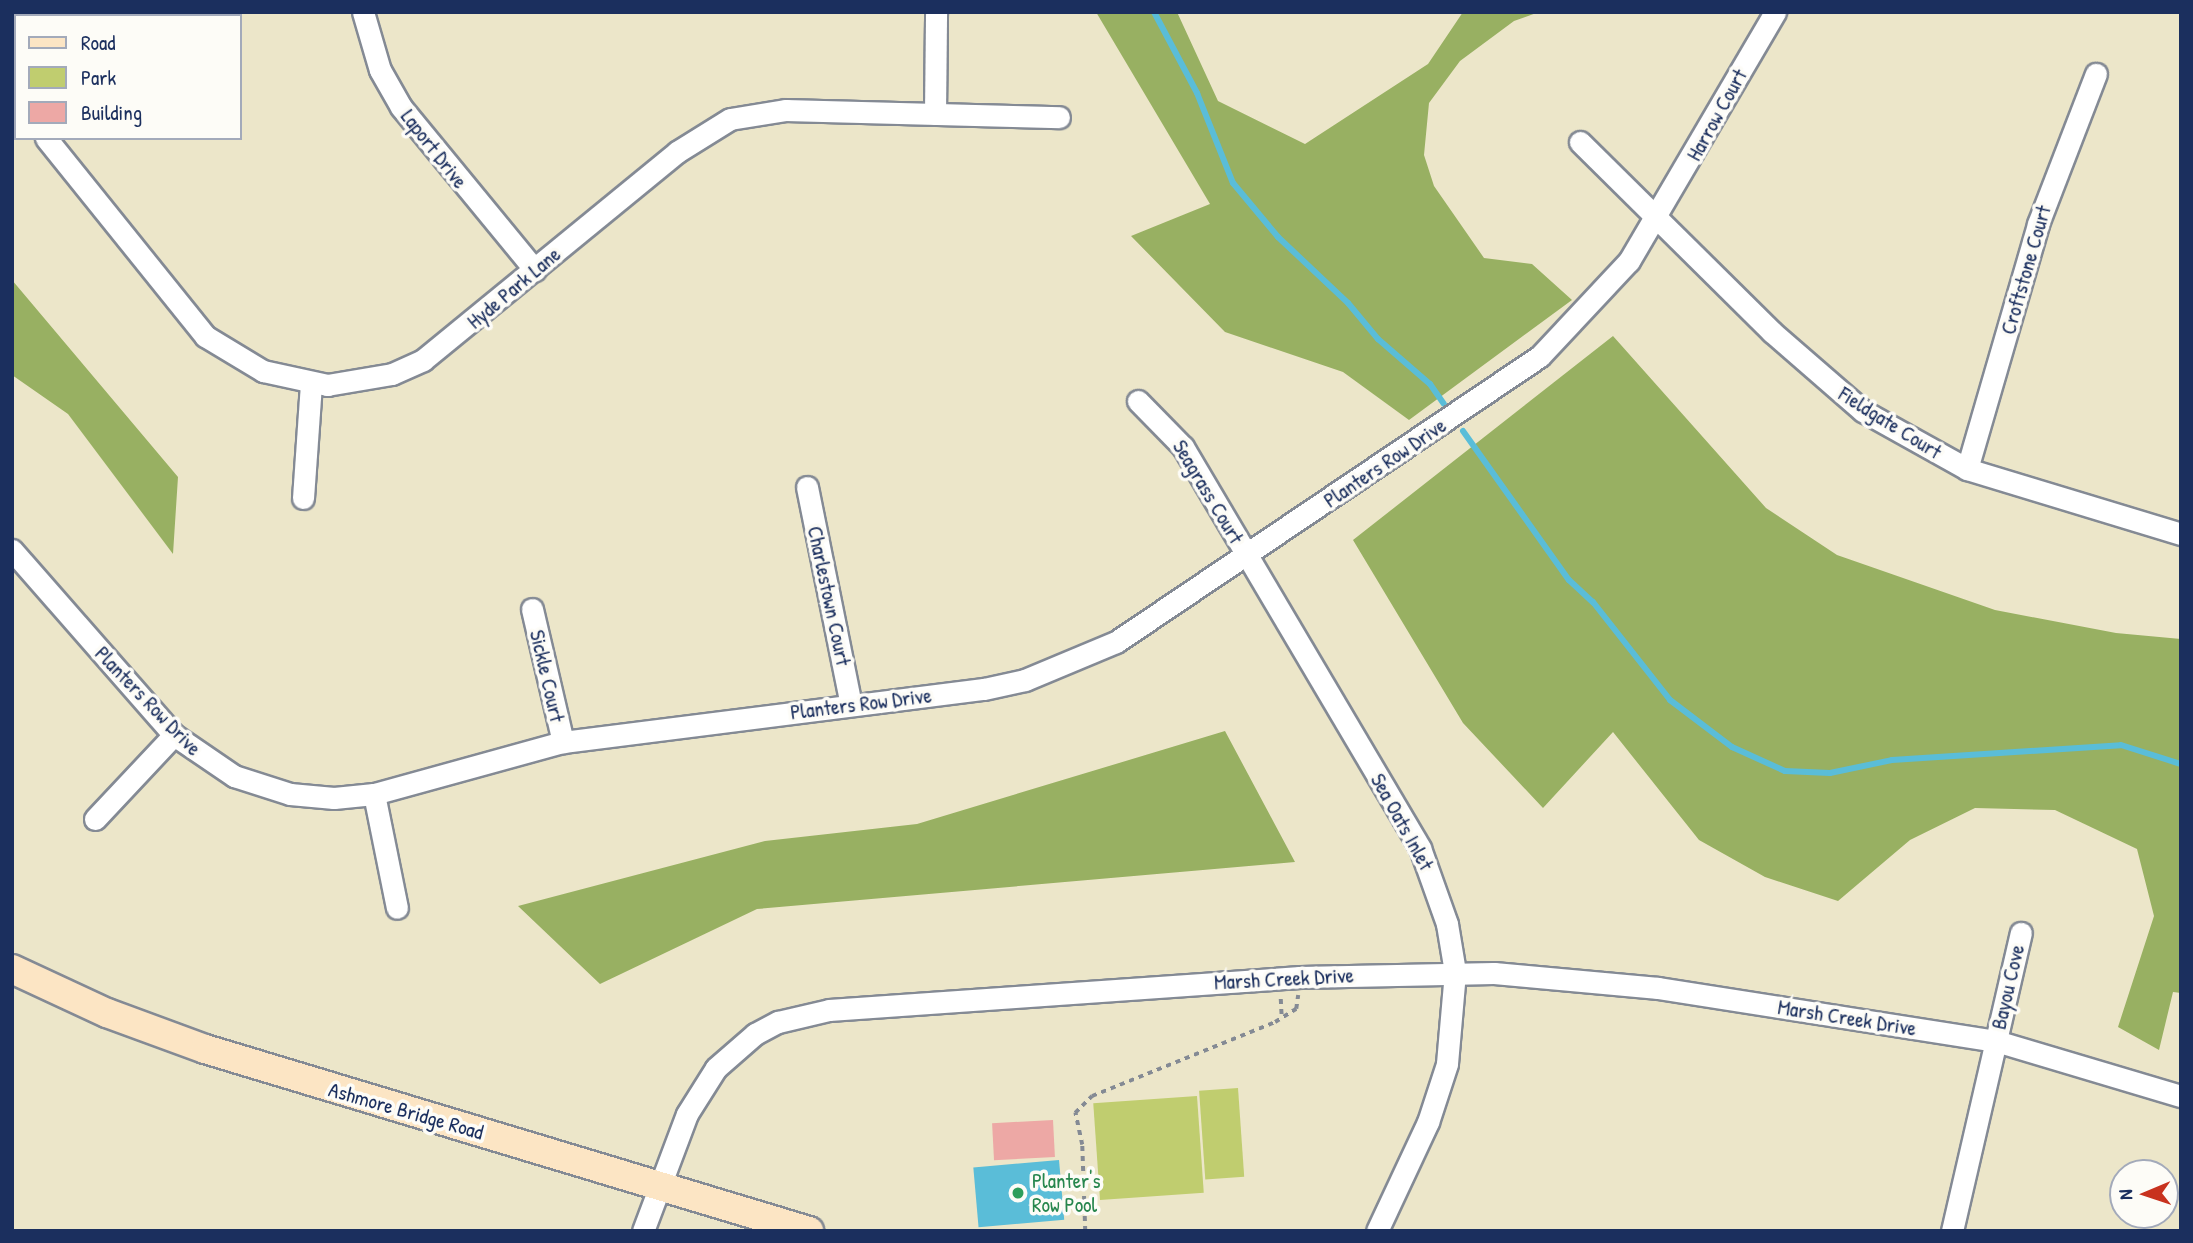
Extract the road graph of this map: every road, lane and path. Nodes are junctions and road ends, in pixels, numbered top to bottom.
1 (363, 12) edge
2 (936, 12) edge
3 (1775, 12) edge
4 (2096, 74) dead end
5 (935, 114) junction
6 (1059, 117) dead end
7 (48, 140) edge
8 (1580, 142) dead end
9 (1657, 217) junction
10 (535, 270) junction
11 (310, 383) junction
12 (1138, 401) dead end
13 (1967, 469) junction
14 (807, 486) dead end
15 (303, 498) dead end
16 (2181, 534) edge
17 (12, 550) edge
18 (1247, 555) junction
19 (532, 609) dead end
20 (851, 705) junction
21 (174, 735) junction
22 (563, 742) junction
23 (374, 794) junction
24 (95, 819) dead end
25 (397, 908) dead end
26 (2021, 933) dead end
27 (12, 970) edge
28 (1455, 972) junction
29 (1300, 977) junction
30 (1996, 1041) junction
31 (2181, 1096) edge
32 (659, 1186) junction
33 (643, 1231) edge
34 (809, 1231) edge
35 (1085, 1231) edge
36 (1377, 1231) edge
37 (1952, 1231) edge

1 - 10 street, Laport Drive
2 - 5 street
3 - 9 street, Harrow Court
4 - 13 street, Croftstone Court
5 - 6 street, Hyde Park Lane
5 - 10 street, Hyde Park Lane
7 - 11 street, Hyde Park Lane
8 - 9 street, Fieldgate Court
9 - 13 street, Fieldgate Court
9 - 18 street, Planters Row Drive
10 - 11 street, Hyde Park Lane
11 - 15 street
12 - 18 street, Seagrass Court
13 - 16 street, Fieldgate Court
14 - 20 street, Charlestown Court
17 - 21 street, Planters Row Drive
18 - 20 street, Planters Row Drive
18 - 28 street, Sea Oats Inlet
19 - 22 street, Sickle Court
20 - 22 street, Planters Row Drive
21 - 23 street, Planters Row Drive
21 - 24 street
22 - 23 street, Planters Row Drive
23 - 25 street
26 - 30 street, Bayou Cove
27 - 32 main road, Ashmore Bridge Road
28 - 29 street, Marsh Creek Drive
28 - 30 street, Marsh Creek Drive
28 - 36 street, Sea Oats Inlet
29 - 32 street, Marsh Creek Drive
29 - 35 path
30 - 31 street, Marsh Creek Drive
30 - 37 street
32 - 33 street, Marsh Creek Drive
32 - 34 main road, Ashmore Bridge Road

